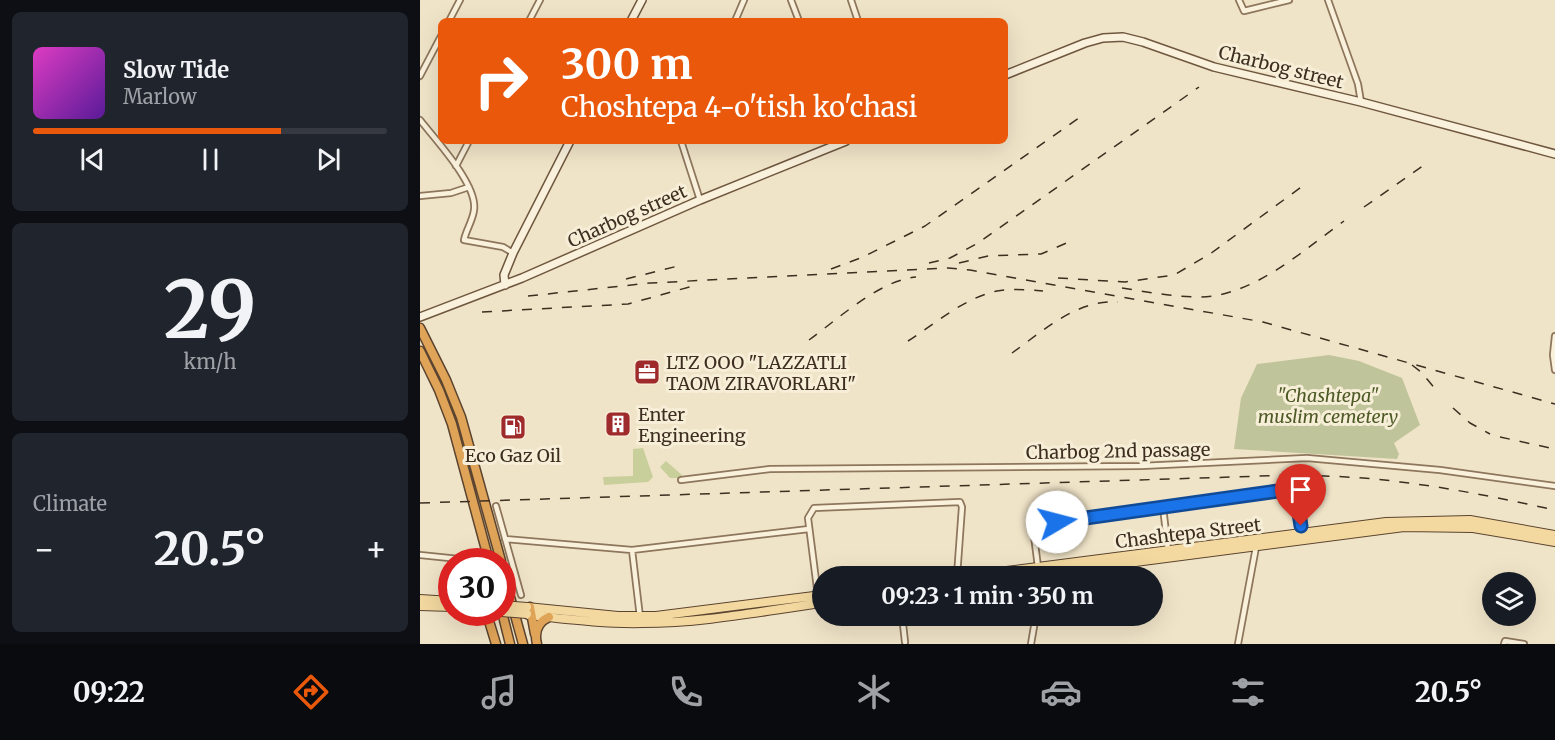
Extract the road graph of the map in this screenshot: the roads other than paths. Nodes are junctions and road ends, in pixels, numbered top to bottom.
1 (460, 0) edge
2 (540, 0) edge
3 (642, 0) edge
4 (744, 0) edge
5 (791, 0) edge
6 (851, 0) edge
7 (1239, 0) edge
8 (1289, 0) edge
9 (1328, 0) edge
10 (451, 18) edge
11 (531, 18) edge
12 (633, 18) edge
13 (736, 18) edge
14 (798, 18) edge
15 (857, 18) edge
16 (438, 42) edge
17 (1008, 74) edge
18 (420, 76) edge
19 (1360, 102) junction
20 (420, 120) edge
21 (438, 143) edge
22 (439, 144) edge
23 (467, 144) edge
24 (568, 144) edge
25 (682, 144) edge
26 (839, 144) edge
27 (1555, 154) edge
28 (456, 166) junction
29 (469, 187) junction
30 (420, 196) edge
31 (700, 200) junction
32 (513, 253) junction
33 (506, 285) junction
34 (420, 317) edge
35 (420, 328) edge
36 (1555, 336) edge
37 (420, 351) edge
38 (1555, 370) edge
39 (681, 480) dead end
40 (1555, 486) edge
41 (496, 506) dead end
42 (1163, 507) junction
43 (1424, 524) junction
44 (809, 529) junction
45 (1303, 533) junction
46 (1555, 535) edge
47 (505, 539) junction
48 (1555, 542) edge
49 (1256, 547) junction
50 (485, 548) edge
51 (497, 548) edge
52 (632, 550) junction
53 (1168, 550) junction
54 (420, 555) edge
55 (438, 557) edge
56 (1114, 561) junction
57 (815, 566) edge
58 (958, 566) edge
59 (1037, 566) edge
60 (1079, 566) edge
61 (521, 596) dead end
62 (420, 599) edge
63 (812, 599) edge
64 (438, 600) edge
65 (420, 606) edge
66 (438, 607) edge
67 (764, 607) junction
68 (516, 608) edge
69 (516, 611) edge
70 (529, 611) junction
71 (549, 617) junction
72 (640, 617) junction
73 (516, 619) edge
74 (491, 626) edge
75 (506, 626) edge
76 (903, 626) edge
77 (1034, 626) edge
78 (536, 640) edge
79 (904, 642) dead end
80 (496, 644) edge
81 (510, 644) edge
82 (523, 644) edge
83 (1031, 644) edge
84 (1238, 644) edge
85 (1504, 644) edge
86 (1524, 644) edge

1 - 10 street
2 - 11 street
3 - 12 street
4 - 13 street
5 - 14 street
6 - 15 street
7 - 8 street
9 - 19 street
16 - 18 street
17 - 19 street, Charbog street
19 - 27 street, Charbog street
20 - 21 street
22 - 28 street
23 - 28 street
24 - 32 street
25 - 31 street
26 - 31 street, Charbog street
28 - 29 street
29 - 30 street
29 - 32 street
31 - 33 street, Charbog street
32 - 33 street
33 - 34 street, Charbog street
35 - 51 highway
36 - 38 street
37 - 50 highway
39 - 40 street, Charbog 2nd passage
41 - 47 street
42 - 45 street
42 - 53 street
42 - 59 street
43 - 45 main road, Chashtepa Street
43 - 46 main road, Chashtepa Street
43 - 48 main road, Chashtepa Street
43 - 49 main road, Chashtepa Street
44 - 52 street
44 - 57 street
44 - 58 street
45 - 53 main road, Chashtepa Street
47 - 52 street
47 - 61 street
49 - 56 main road, Chashtepa Street
49 - 84 street
52 - 72 street
53 - 56 main road, Chashtepa Street
54 - 55 street
56 - 60 main road, Chashtepa Street
62 - 64 main road
63 - 67 main road
65 - 66 main road
67 - 71 main road
67 - 72 main road
68 - 70 main road, bridge
69 - 70 main road, bridge
70 - 71 main road
70 - 72 main road
70 - 78 highway
71 - 78 highway
73 - 82 highway
74 - 80 highway
75 - 81 highway
76 - 79 street
77 - 83 street
85 - 86 street

